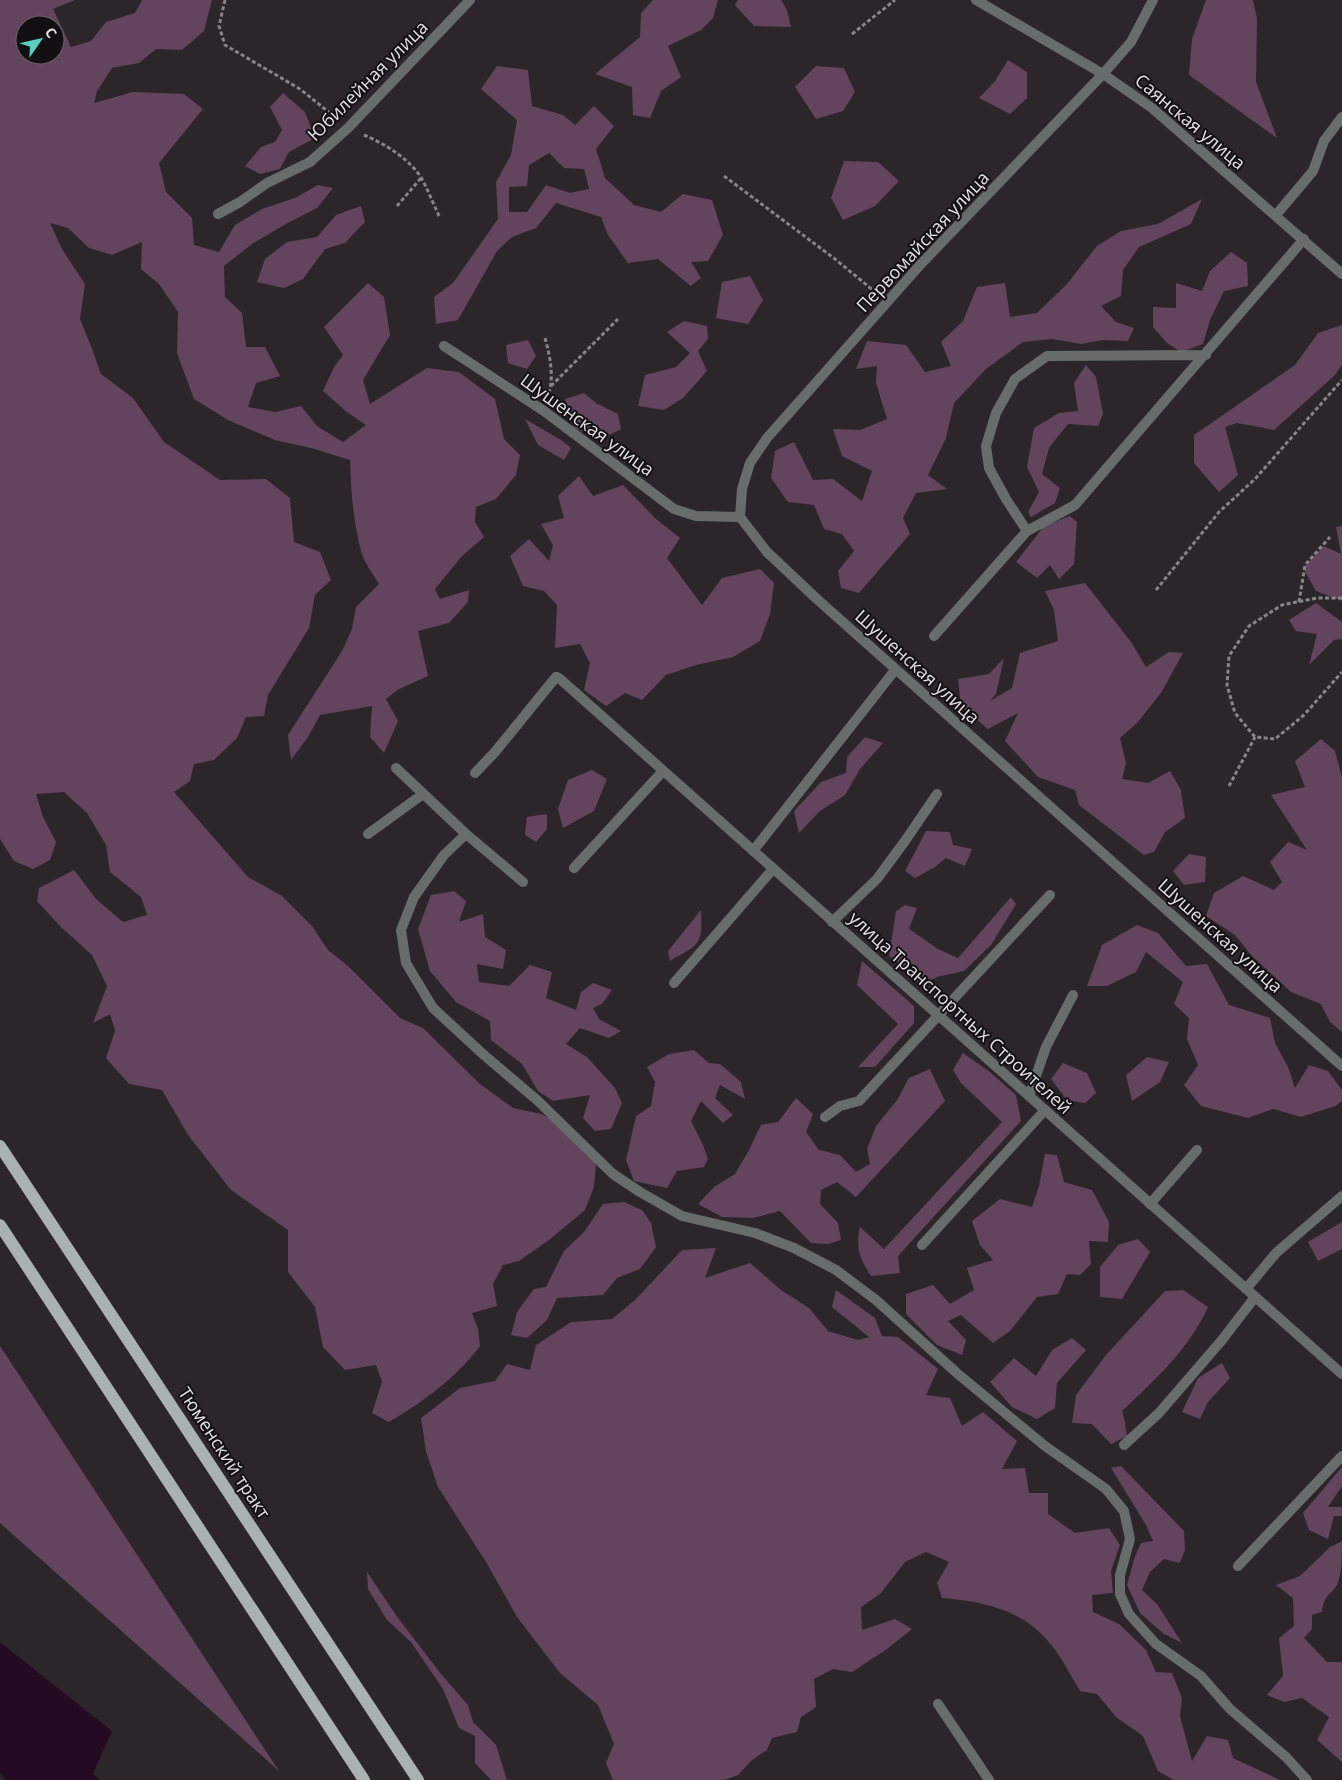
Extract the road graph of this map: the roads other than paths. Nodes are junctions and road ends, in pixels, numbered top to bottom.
1 (470, 0) edge
2 (976, 0) edge
3 (1153, 0) edge
4 (1103, 74) junction
5 (1342, 117) edge
6 (218, 214) dead end
7 (1276, 215) junction
8 (1304, 240) junction
9 (1342, 274) edge
10 (444, 346) dead end
11 (1206, 355) junction
12 (740, 517) junction
13 (1027, 531) junction
14 (934, 636) dead end
15 (895, 670) junction
16 (396, 768) dead end
17 (662, 771) junction
18 (475, 773) dead end
19 (423, 794) junction
20 (936, 794) dead end
21 (368, 834) dead end
22 (466, 834) junction
23 (753, 851) junction
24 (574, 868) dead end
25 (773, 868) junction
26 (523, 882) dead end
27 (1050, 895) dead end
28 (832, 922) junction
29 (674, 983) dead end
30 (1073, 995) dead end
31 (938, 1016) junction
32 (1342, 1066) edge
33 (1029, 1096) junction
34 (1045, 1110) junction
35 (825, 1117) dead end
36 (0, 1146) edge
37 (1196, 1150) dead end
38 (1342, 1196) edge
39 (1150, 1204) junction
40 (0, 1225) edge
41 (922, 1245) dead end
42 (1246, 1289) junction
43 (1255, 1297) junction
44 (1342, 1374) edge
45 (1124, 1445) dead end
46 (1342, 1456) edge
47 (1238, 1566) dead end
48 (938, 1704) dead end
49 (349, 1756) junction
50 (359, 1780) edge
51 (364, 1780) edge
52 (418, 1780) edge
53 (989, 1780) edge
54 (1307, 1780) edge

1 - 6 street, Юбилейная улица
2 - 4 street, Саянская улица
3 - 4 street, Первомайская улица
4 - 7 street, Саянская улица
4 - 12 street, Первомайская улица
5 - 7 street
7 - 8 street, Саянская улица
8 - 9 street, Саянская улица
8 - 11 street
10 - 12 street, Шушенская улица
11 - 13 street
11 - 13 street
12 - 15 street, Шушенская улица
13 - 14 street
15 - 23 street
15 - 32 street, Шушенская улица
16 - 19 street
17 - 18 street, улица Транспортных Строителей
17 - 23 street, улица Транспортных Строителей
17 - 24 street
19 - 21 street
19 - 22 street
20 - 28 street
22 - 26 street
22 - 54 street
23 - 25 street, улица Транспортных Строителей
25 - 28 street, улица Транспортных Строителей
25 - 29 street
27 - 31 street
28 - 31 street, улица Транспортных Строителей
30 - 33 street
31 - 33 street, улица Транспортных Строителей
31 - 35 street
33 - 34 street, улица Транспортных Строителей
34 - 39 street, улица Транспортных Строителей
34 - 41 street
36 - 52 main road, Тюменский тракт
37 - 39 street
38 - 42 street
39 - 42 street, улица Транспортных Строителей
40 - 49 main road
42 - 43 street, улица Транспортных Строителей
43 - 44 street, улица Транспортных Строителей
43 - 45 street
46 - 47 street
48 - 53 street
49 - 50 street
49 - 51 main road

